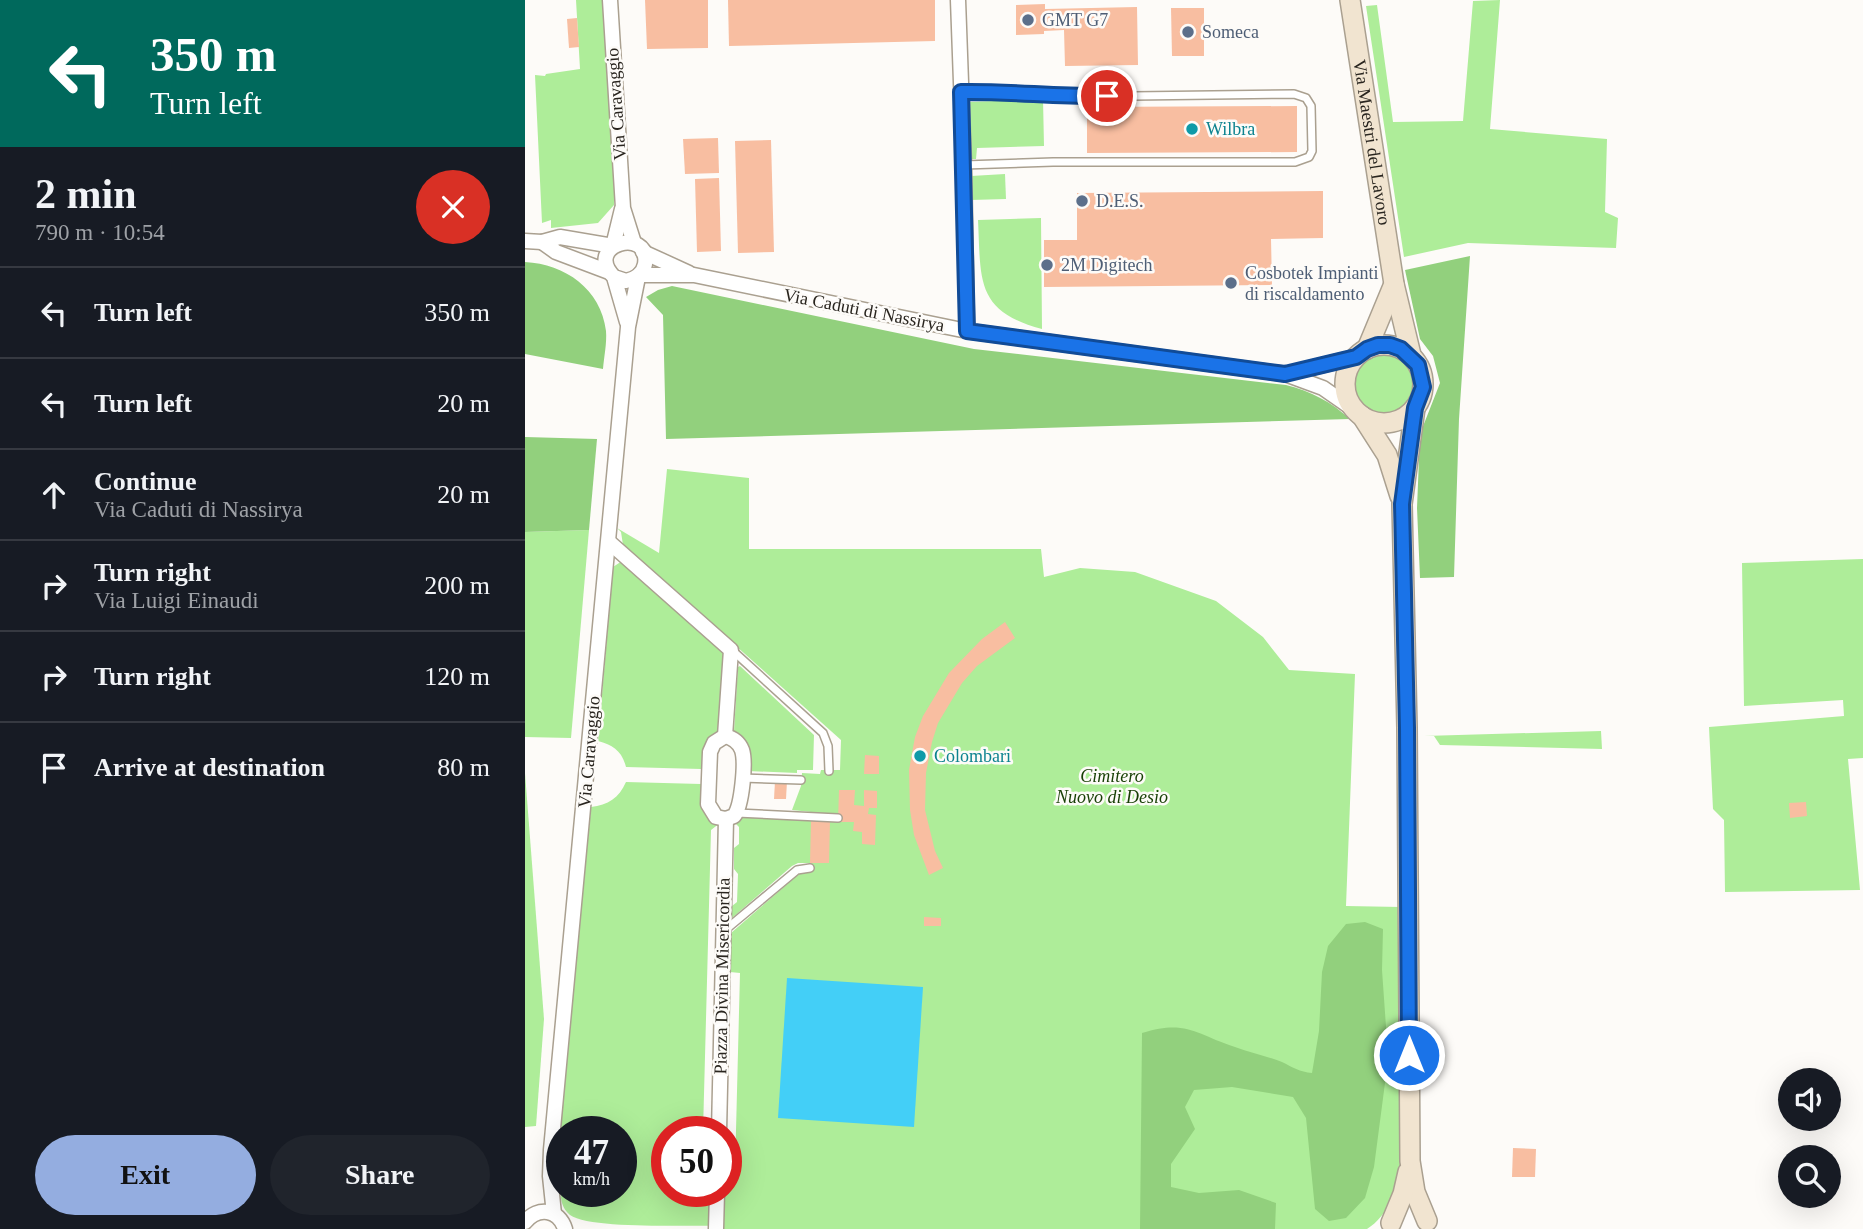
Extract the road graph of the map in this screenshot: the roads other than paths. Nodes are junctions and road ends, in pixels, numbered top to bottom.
1 (610, 0) edge
2 (958, 0) edge
3 (1350, 0) edge
4 (961, 92) junction
5 (964, 165) junction
6 (623, 208) junction
7 (525, 241) edge
8 (542, 242) junction
9 (613, 246) junction
10 (638, 248) junction
11 (612, 275) junction
12 (694, 275) junction
13 (639, 276) junction
14 (1394, 284) junction
15 (628, 327) junction
16 (967, 331) junction
17 (1361, 353) junction
18 (1411, 355) junction
19 (1285, 374) junction
20 (1415, 408) junction
21 (1359, 414) junction
22 (1402, 504) junction
23 (609, 542) junction
24 (731, 650) junction
25 (725, 736) junction
26 (829, 771) dead end
27 (742, 778) junction
28 (801, 780) dead end
29 (731, 816) junction
30 (838, 818) dead end
31 (810, 868) dead end
32 (724, 931) junction
33 (555, 1116) edge
34 (719, 1116) edge
35 (1410, 1161) junction
36 (546, 1182) edge
37 (559, 1207) edge
38 (717, 1207) edge
39 (528, 1219) edge
40 (565, 1224) edge
41 (1432, 1225) edge
42 (1387, 1226) edge
43 (716, 1229) edge

1 - 6 street, Via Caravaggio
2 - 4 street
3 - 14 main road, Via Maestri del Lavoro
4 - 5 street
4 - 5 lane
5 - 16 street
6 - 9 street, Via Caravaggio
6 - 10 street, Via Caravaggio
7 - 8 street
8 - 9 street
8 - 11 street
9 - 10 street
9 - 11 street
10 - 12 street, Via Caduti di Nassirya
10 - 13 street
11 - 13 street
11 - 15 street, Via Caravaggio
12 - 13 street, Via Caduti di Nassirya
12 - 16 street, Via Caduti di Nassirya
13 - 15 street, Via Caravaggio
14 - 17 main road
14 - 18 main road, Via Maestri del Lavoro
15 - 23 street, Via Caravaggio
16 - 19 street, Via Caduti di Nassirya
17 - 18 main road
17 - 19 street, Via Caduti di Nassirya
17 - 21 main road
18 - 20 main road
19 - 21 street, Via Caduti di Nassirya
20 - 21 main road
20 - 22 main road
21 - 22 main road
22 - 35 main road
23 - 24 street
23 - 33 street, Via Caravaggio
24 - 25 street
24 - 26 lane
25 - 27 street, Piazza Divina Misericordia
25 - 29 street
27 - 28 lane
27 - 29 street, Piazza Divina Misericordia
29 - 30 lane
29 - 32 street, Piazza Divina Misericordia
31 - 32 lane
32 - 34 street, Piazza Divina Misericordia
35 - 41 main road
35 - 42 main road
36 - 39 street, Via Caravaggio
37 - 40 street, Via Caravaggio
38 - 43 street
39 - 40 street
41 - 42 main road

